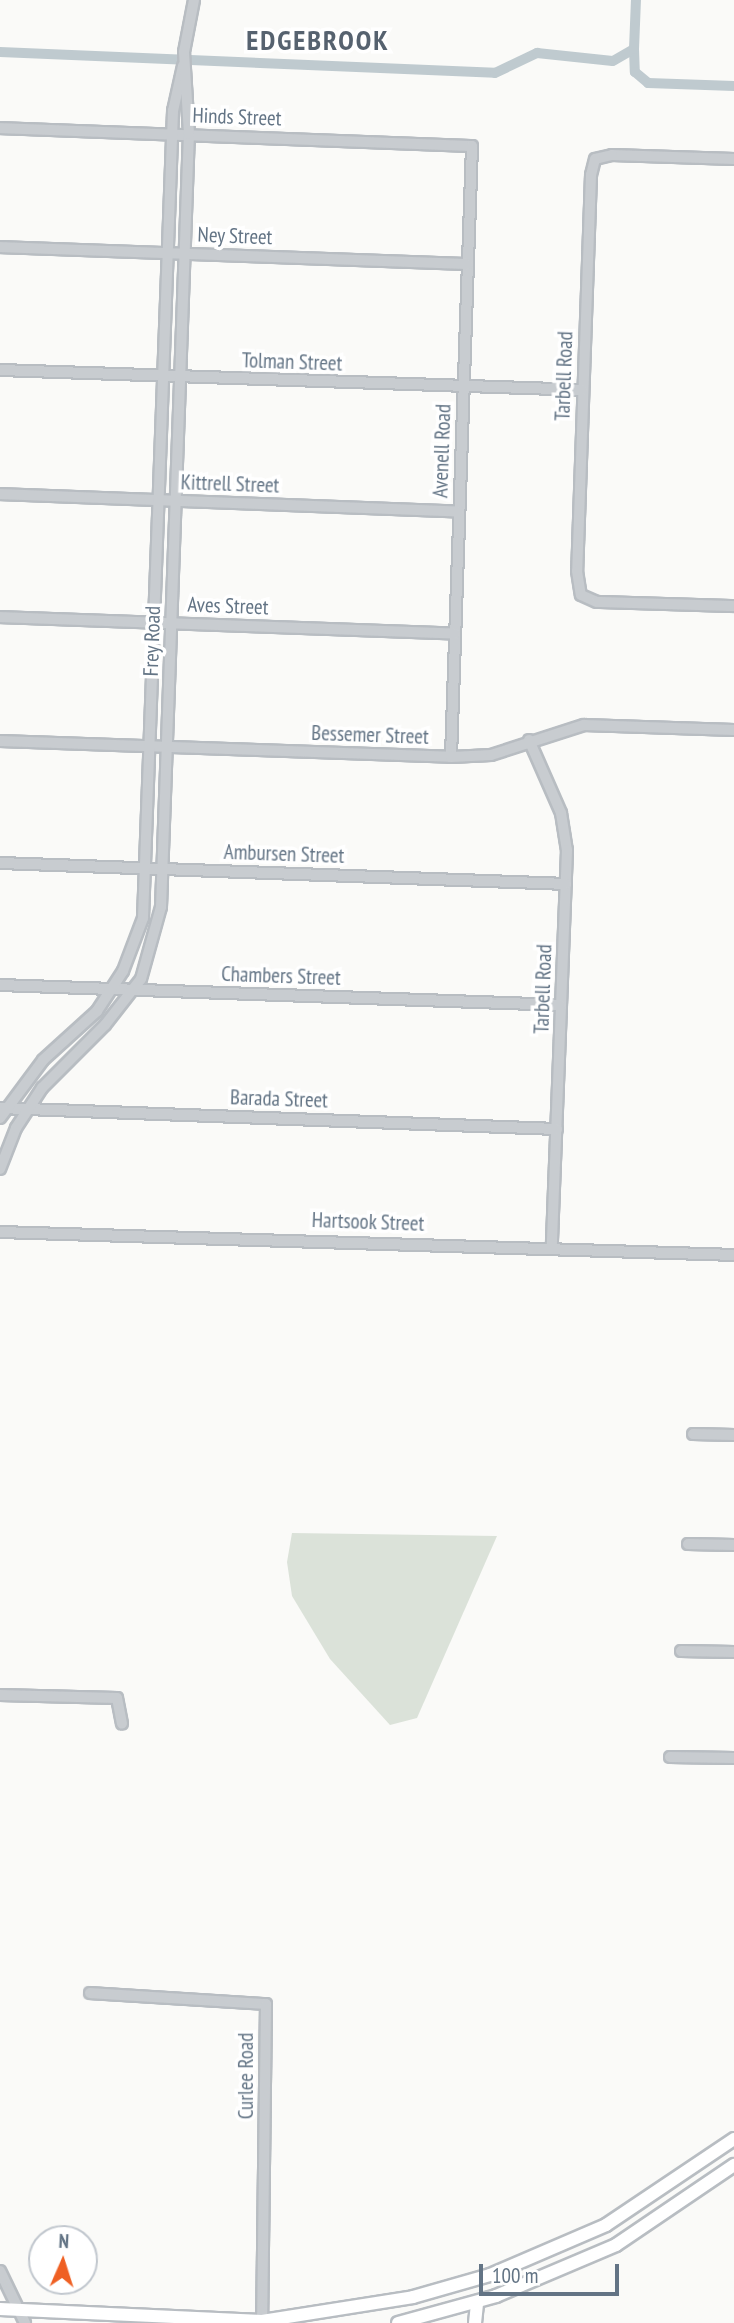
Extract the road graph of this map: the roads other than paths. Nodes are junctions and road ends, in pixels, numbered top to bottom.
1 (194, 0) edge
2 (184, 58) junction
3 (0, 128) edge
4 (172, 134) junction
5 (189, 134) junction
6 (472, 146) joint
7 (734, 159) edge
8 (0, 247) edge
9 (168, 253) junction
10 (185, 254) junction
11 (468, 264) junction
12 (0, 370) edge
13 (164, 376) junction
14 (181, 377) junction
15 (463, 388) junction
16 (583, 390) junction
17 (0, 494) edge
18 (160, 500) junction
19 (177, 501) junction
20 (459, 512) junction
21 (734, 606) edge
22 (0, 617) edge
23 (156, 623) junction
24 (172, 624) junction
25 (455, 634) junction
26 (734, 730) edge
27 (529, 740) junction
28 (0, 741) edge
29 (152, 746) junction
30 (168, 747) junction
31 (451, 757) junction
32 (0, 863) edge
33 (146, 868) junction
34 (164, 869) junction
35 (566, 884) junction
36 (0, 985) edge
37 (110, 989) junction
38 (132, 990) junction
39 (561, 1005) junction
40 (28, 1109) junction
41 (2, 1112) edge
42 (556, 1129) junction
43 (0, 1169) edge
44 (0, 1232) edge
45 (552, 1247) junction
46 (734, 1255) edge
47 (693, 1434) dead end
48 (734, 1435) edge
49 (688, 1544) dead end
50 (734, 1545) edge
51 (681, 1651) dead end
52 (734, 1652) edge
53 (0, 1695) edge
54 (121, 1724) dead end
55 (670, 1757) dead end
56 (734, 1758) edge
57 (90, 1993) dead end
58 (734, 2138) edge
59 (708, 2157) junction
60 (734, 2165) edge
61 (721, 2175) junction
62 (559, 2247) junction
63 (568, 2267) junction
64 (0, 2271) edge
65 (392, 2301) junction
66 (477, 2302) junction
67 (0, 2309) edge
68 (16, 2310) junction
69 (262, 2322) edge
70 (10, 2323) edge
71 (25, 2323) edge
72 (397, 2323) edge
73 (475, 2323) edge

1 - 2 street, Frey Road
2 - 4 street, Frey Road
2 - 5 street, Frey Road
3 - 4 street, Hinds Street
4 - 5 street, Hinds Street
4 - 9 street, Frey Road
5 - 6 street, Hinds Street
5 - 10 street, Frey Road
6 - 11 street, Avenell Road
7 - 16 street, Tarbell Road
8 - 9 street, Ney Street
9 - 10 street, Ney Street
9 - 13 street, Frey Road
10 - 11 street, Ney Street
10 - 14 street, Frey Road
11 - 15 street, Avenell Road
12 - 13 street, Tolman Street
13 - 14 street, Tolman Street
13 - 18 street, Frey Road
14 - 15 street, Tolman Street
14 - 19 street, Frey Road
15 - 16 street, Tolman Street
15 - 20 street, Avenell Road
16 - 21 street, Tarbell Road
17 - 18 street, Kittrell Street
18 - 19 street, Kittrell Street
18 - 23 street, Frey Road
19 - 20 street, Kittrell Street
19 - 24 street, Frey Road
20 - 25 street, Avenell Road
22 - 23 street, Aves Street
23 - 24 street, Aves Street
23 - 29 street, Frey Road
24 - 25 street, Aves Street
24 - 30 street, Frey Road
25 - 31 street, Avenell Road
26 - 27 street, Bessemer Street
27 - 31 street, Bessemer Street
27 - 35 street, Tarbell Road
28 - 29 street, Bessemer Street
29 - 30 street, Bessemer Street
29 - 33 street, Frey Road
30 - 31 street, Bessemer Street
30 - 34 street, Frey Road
32 - 33 street, Ambursen Street
33 - 34 street, Ambursen Street
33 - 37 street, Frey Road
34 - 35 street, Ambursen Street
34 - 38 street, Frey Road
35 - 39 street, Tarbell Road
36 - 37 street, Chambers Street
37 - 38 street, Chambers Street
37 - 41 street, Frey Road
38 - 39 street, Chambers Street
38 - 40 street, Frey Road
39 - 42 street, Tarbell Road
40 - 41 street, Barada Street
40 - 42 street, Barada Street
40 - 43 street, Frey Road
42 - 45 street, Tarbell Road
44 - 45 street, Hartsook Street
45 - 46 street, Hartsook Street
47 - 48 street
49 - 50 street
51 - 52 street
53 - 54 street
55 - 56 street
57 - 69 street, Curlee Road
58 - 59 main road
59 - 61 main road
59 - 62 main road
60 - 61 main road
61 - 63 main road
62 - 63 main road
62 - 65 main road
63 - 66 main road
64 - 68 street
65 - 69 main road
65 - 72 main road
66 - 72 main road
66 - 73 main road
67 - 68 main road
68 - 69 main road
68 - 70 main road
68 - 71 street

